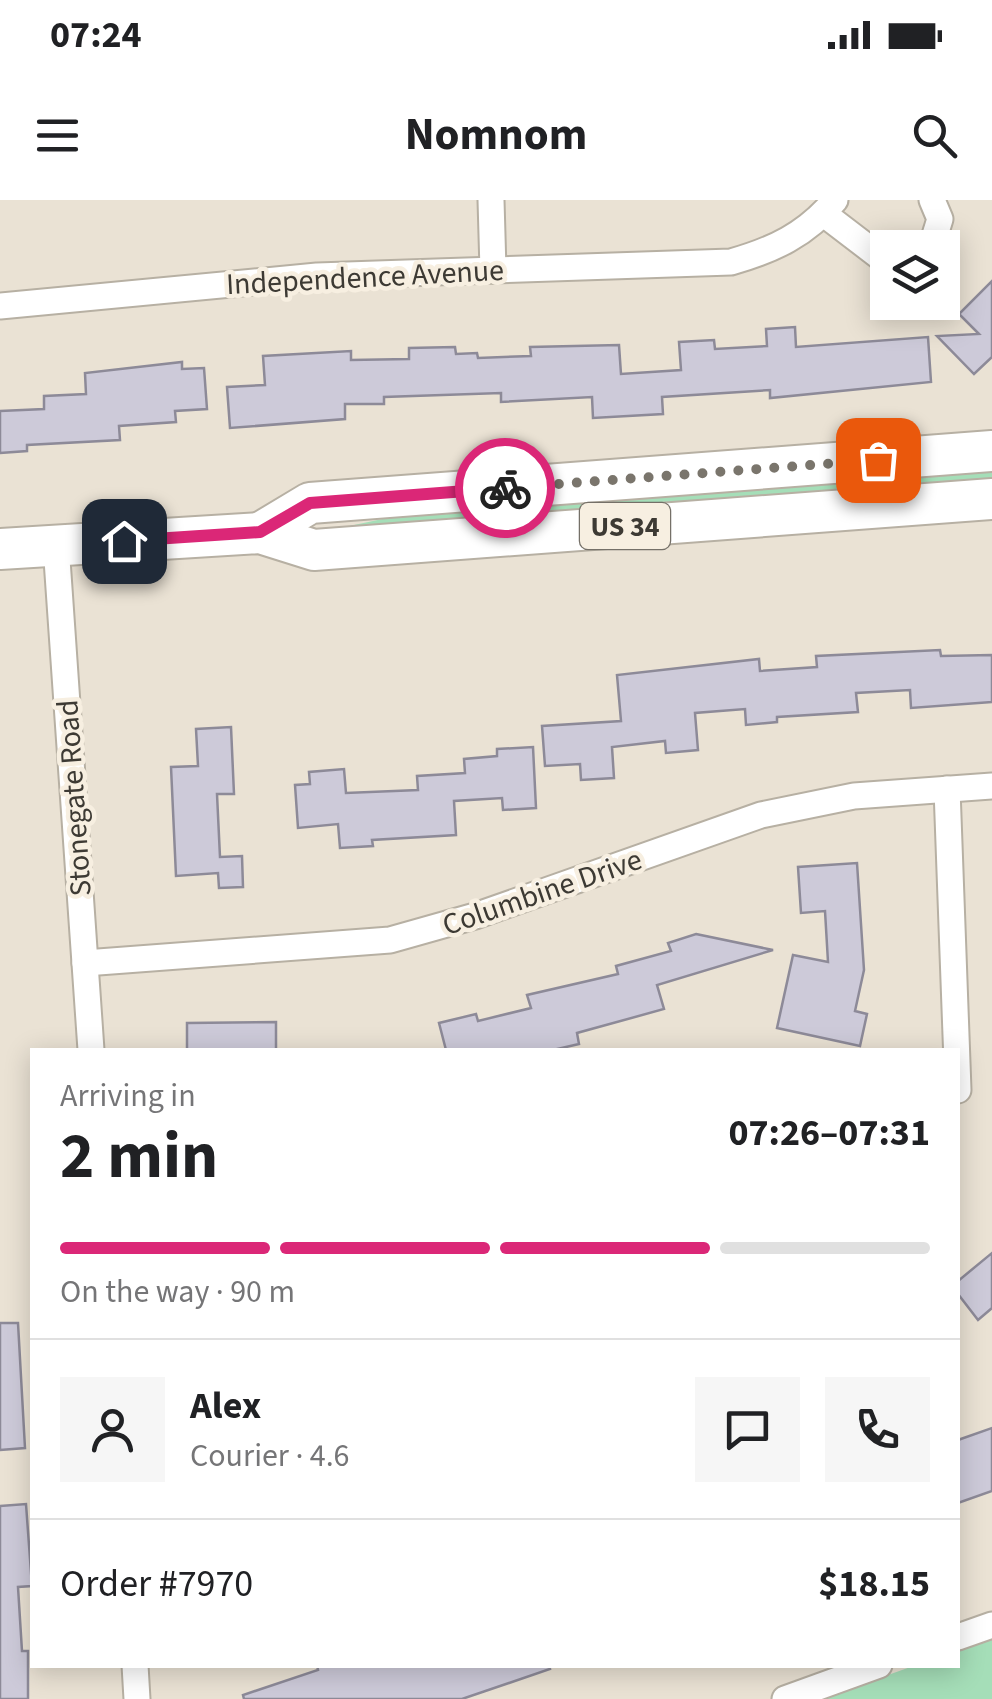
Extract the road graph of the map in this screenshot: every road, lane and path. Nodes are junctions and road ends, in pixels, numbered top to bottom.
1 (491, 200) edge
2 (932, 200) edge
3 (829, 207) edge
4 (937, 230) edge
5 (870, 246) edge
6 (493, 270) junction
7 (0, 306) edge
8 (992, 451) edge
9 (992, 498) edge
10 (260, 532) junction
11 (56, 545) junction
12 (0, 549) edge
13 (992, 786) edge
14 (947, 788) junction
15 (86, 963) junction
16 (91, 1048) edge
17 (956, 1048) edge
18 (992, 1624) edge
19 (960, 1636) edge
20 (135, 1668) edge
21 (871, 1668) edge
22 (138, 1699) edge
23 (785, 1699) edge

1 - 6 street
2 - 4 street
3 - 5 street
3 - 6 street, Independence Avenue
6 - 7 street, Independence Avenue
8 - 10 main road, US 34
9 - 10 main road, US 34
10 - 11 main road, US 34
11 - 12 main road, US 34
11 - 15 street, Stonegate Road
13 - 14 street, Columbine Drive
14 - 15 street, Columbine Drive
14 - 17 street
15 - 16 street, Stonegate Road
18 - 19 street
20 - 22 street
21 - 23 street

